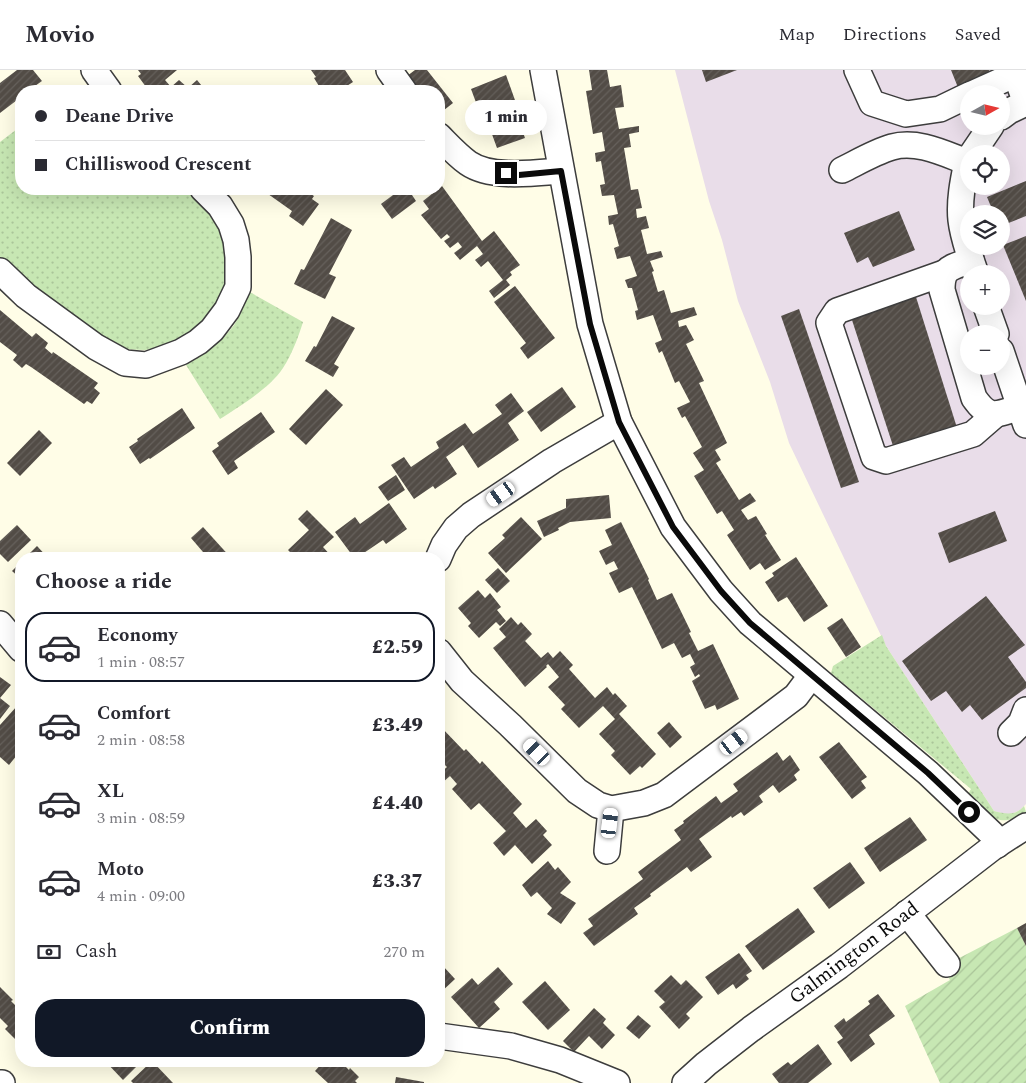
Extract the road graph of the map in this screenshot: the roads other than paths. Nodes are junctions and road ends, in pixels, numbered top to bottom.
1 (94, 70) edge
2 (389, 70) edge
3 (543, 70) edge
4 (857, 70) edge
5 (1015, 72) edge
6 (105, 85) edge
7 (400, 85) edge
8 (990, 85) edge
9 (960, 100) edge
10 (1026, 103) edge
11 (1010, 110) edge
12 (445, 142) edge
13 (960, 156) edge
14 (842, 170) dead end
15 (561, 171) junction
16 (209, 195) edge
17 (961, 195) edge
18 (972, 265) edge
19 (960, 268) edge
20 (0, 271) edge
21 (944, 273) junction
22 (1009, 375) edge
23 (996, 414) junction
24 (1023, 416) edge
25 (619, 422) junction
26 (441, 552) edge
27 (0, 624) edge
28 (15, 642) edge
29 (445, 660) edge
30 (812, 676) junction
31 (1026, 710) edge
32 (1011, 733) dead end
33 (612, 810) junction
34 (1026, 826) edge
35 (997, 845) junction
36 (606, 851) dead end
37 (907, 913) junction
38 (947, 964) dead end
39 (445, 1037) edge
40 (617, 1083) edge
41 (686, 1083) edge

1 - 6 street
2 - 7 street
3 - 15 street
4 - 9 street
5 - 8 street
5 - 10 street
10 - 11 street
12 - 15 street
13 - 14 street
15 - 25 street
16 - 20 street
17 - 18 street
19 - 21 street
21 - 23 street
21 - 23 street
22 - 24 street
23 - 24 street
25 - 26 street
25 - 30 street
27 - 28 street
29 - 33 street
30 - 33 street
30 - 35 street
31 - 32 street
33 - 36 street
34 - 35 street, Galmington Road
35 - 37 street, Galmington Road
37 - 38 street
37 - 41 street, Galmington Road
39 - 40 street

